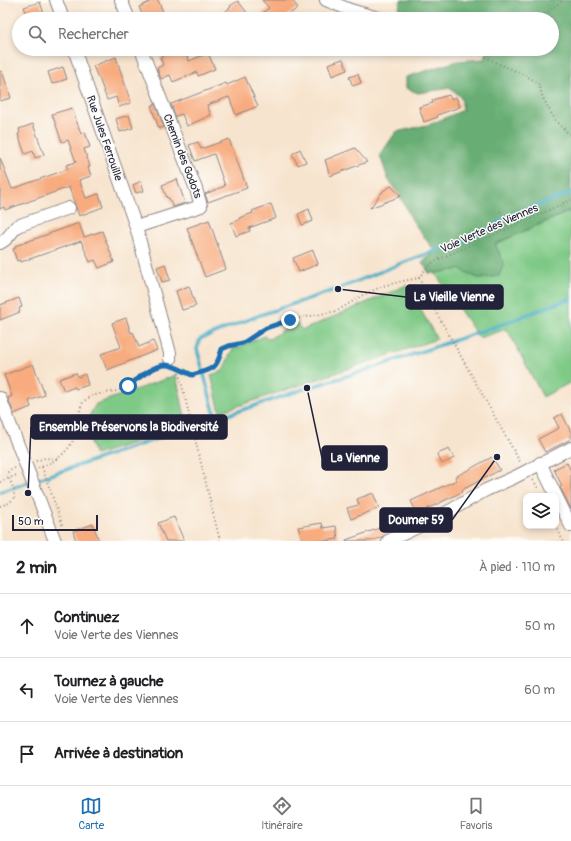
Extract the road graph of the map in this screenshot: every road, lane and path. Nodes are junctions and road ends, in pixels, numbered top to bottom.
1 (56, 0) edge
2 (121, 0) edge
3 (326, 0) edge
4 (563, 0) edge
5 (60, 12) edge
6 (126, 12) edge
7 (357, 12) edge
8 (548, 12) edge
9 (76, 56) edge
10 (144, 56) edge
11 (484, 56) edge
12 (571, 136) edge
13 (571, 200) edge
14 (69, 208) dead end
15 (500, 211) dead end
16 (136, 227) junction
17 (508, 228) junction
18 (0, 243) edge
19 (419, 278) junction
20 (169, 363) junction
21 (178, 369) junction
22 (0, 398) edge
23 (571, 448) edge
24 (540, 463) junction
25 (521, 465) dead end
26 (42, 466) junction
27 (9, 478) junction
28 (30, 478) junction
29 (0, 482) edge
30 (48, 482) dead end
31 (0, 506) edge
32 (571, 526) edge
33 (557, 529) edge
34 (55, 541) edge
35 (220, 541) edge
36 (388, 541) edge
37 (563, 541) edge

1 - 5 street
2 - 6 street
3 - 7 street
4 - 8 path
9 - 16 street, Rue Jules Ferrouille
10 - 16 street, Chemin des Godots
11 - 12 path
13 - 17 path, Voie Verte des Viennes
14 - 18 street
15 - 17 path
16 - 20 street
17 - 19 path, Voie Verte des Viennes
19 - 21 path
19 - 25 path
20 - 21 path
20 - 26 path
21 - 35 path
22 - 28 street
23 - 24 street
24 - 32 street
24 - 36 street
26 - 28 path
26 - 30 path
27 - 28 path
27 - 29 path
27 - 31 path
28 - 34 street
33 - 37 path

